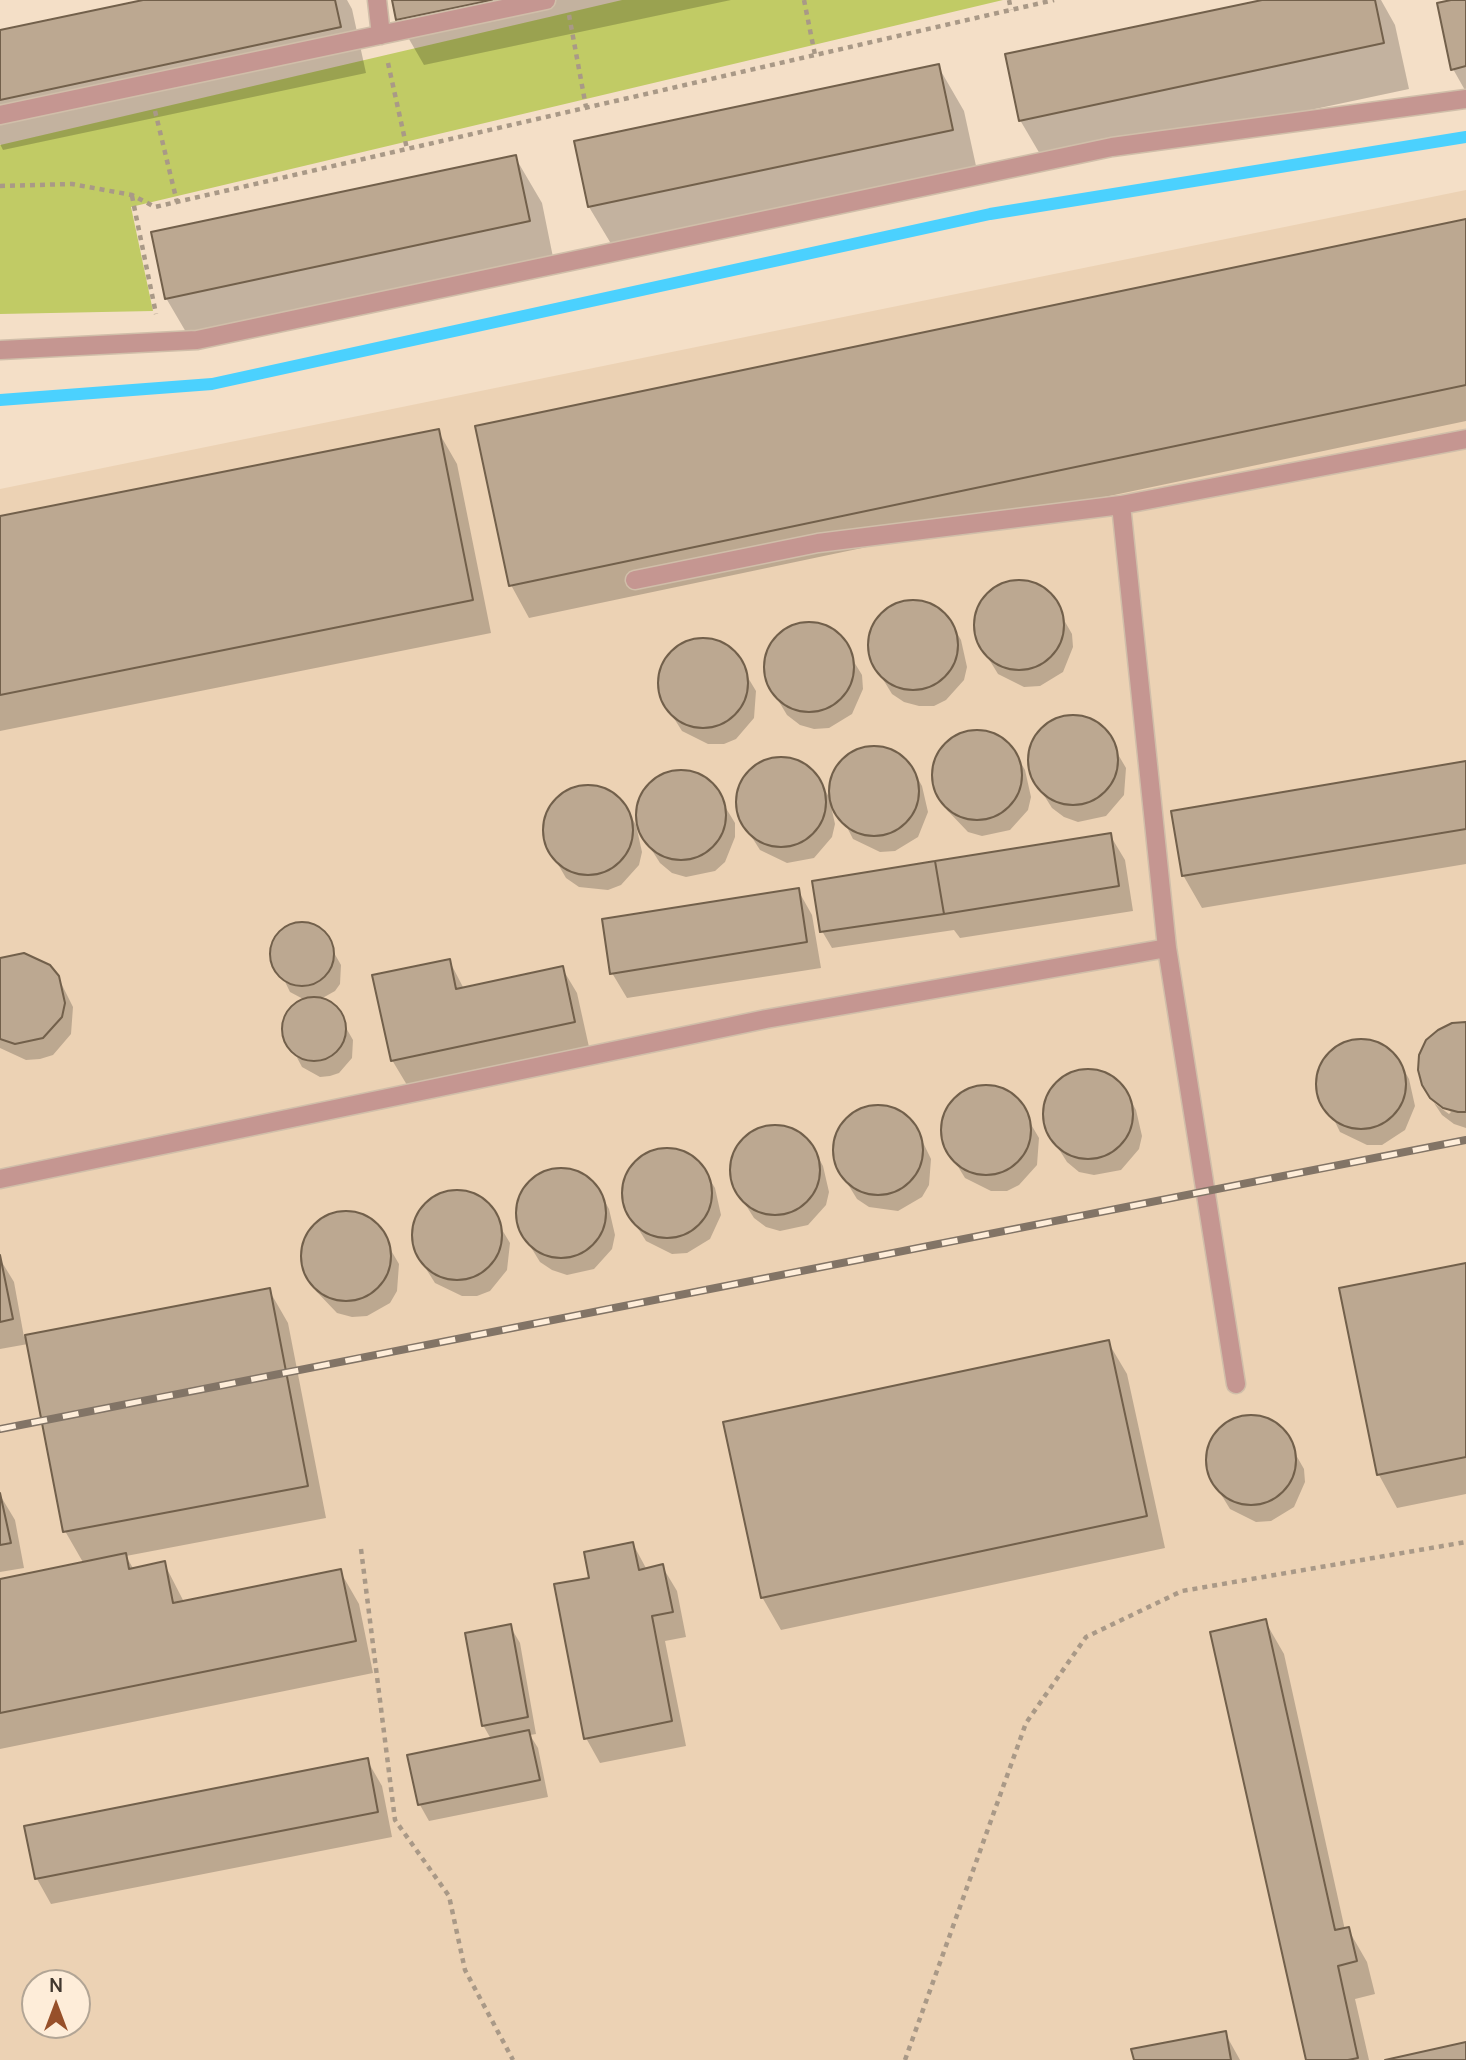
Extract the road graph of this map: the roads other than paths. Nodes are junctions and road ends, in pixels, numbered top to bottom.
1 (377, 0) edge
2 (546, 0) edge
3 (381, 35) junction
4 (1466, 99) edge
5 (0, 115) edge
6 (0, 350) edge
7 (1466, 439) edge
8 (1121, 505) junction
9 (635, 580) dead end
10 (1167, 948) junction
11 (0, 1179) edge
12 (1236, 1384) dead end

1 - 3 street
2 - 3 street
3 - 5 street
4 - 6 street
7 - 8 street
8 - 9 street
8 - 10 street
10 - 11 street
10 - 12 street

